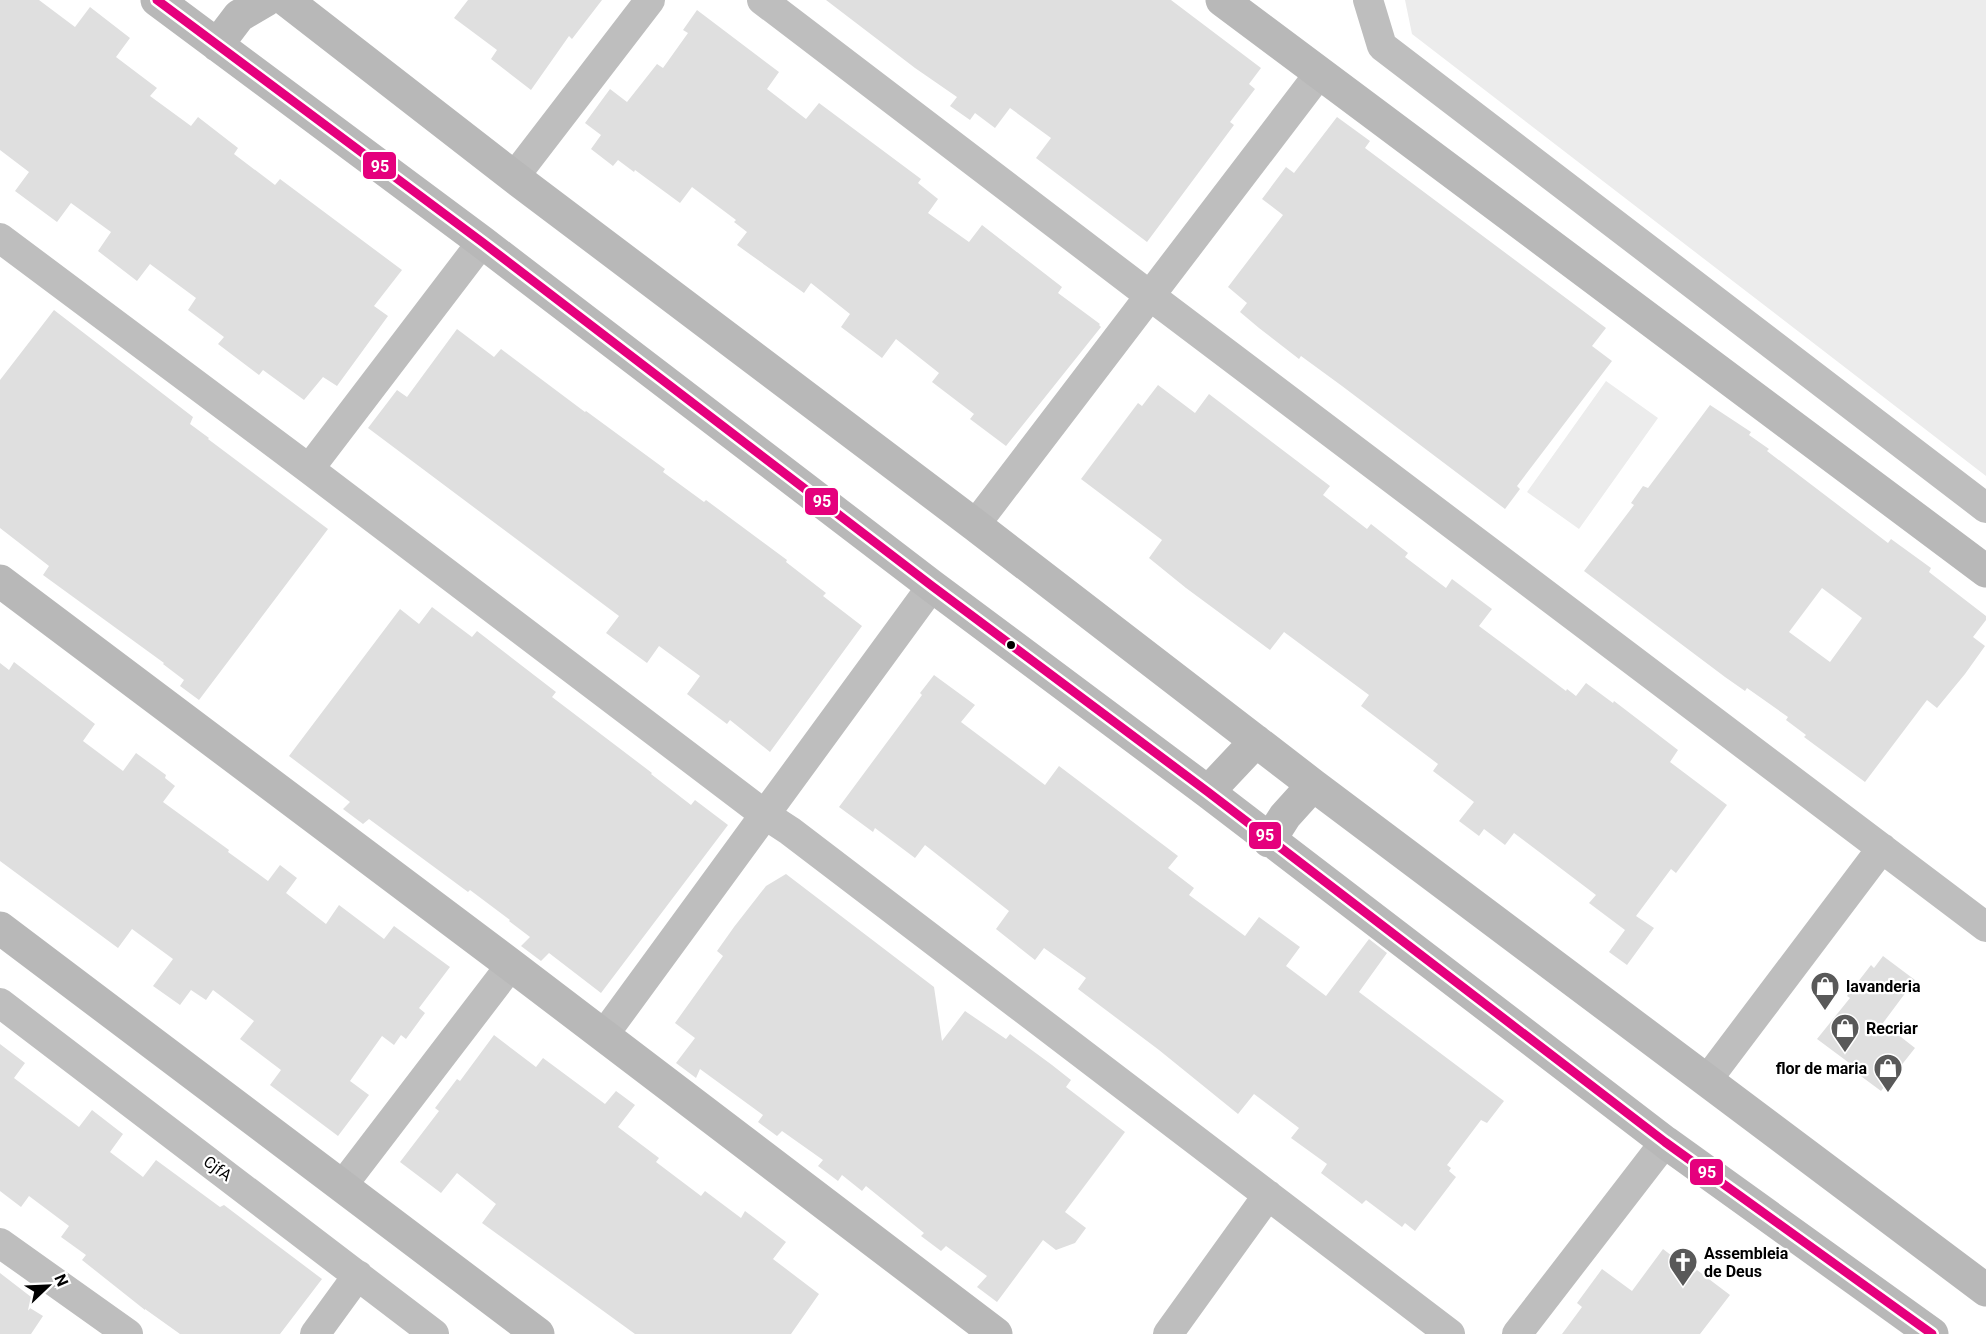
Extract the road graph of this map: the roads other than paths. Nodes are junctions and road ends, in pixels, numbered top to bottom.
1 (157, 0) edge
2 (266, 0) edge
3 (286, 0) edge
4 (650, 0) edge
5 (762, 0) edge
6 (1221, 0) edge
7 (1368, 0) edge
8 (217, 45) junction
9 (1319, 74) junction
10 (514, 177) junction
11 (0, 238) edge
12 (483, 242) junction
13 (1149, 295) junction
14 (309, 469) junction
15 (1986, 508) edge
16 (975, 525) junction
17 (1986, 572) edge
18 (0, 581) edge
19 (932, 586) junction
20 (1256, 741) junction
21 (1313, 785) junction
22 (1208, 792) junction
23 (764, 814) junction
24 (1269, 841) junction
25 (1882, 848) junction
26 (1986, 927) edge
27 (0, 928) edge
28 (510, 965) junction
29 (0, 1003) edge
30 (603, 1036) junction
31 (1707, 1080) junction
32 (1665, 1142) junction
33 (342, 1186) junction
34 (1268, 1195) junction
35 (0, 1243) edge
36 (358, 1275) junction
37 (1986, 1290) edge
38 (117, 1331) edge
39 (315, 1334) edge
40 (434, 1334) edge
41 (538, 1334) edge
42 (996, 1334) edge
43 (1168, 1334) edge
44 (1450, 1334) edge
45 (1517, 1334) edge
46 (1932, 1334) edge

1 - 8 street
2 - 8 street
3 - 10 street
4 - 10 street
5 - 13 street
6 - 9 street
7 - 15 street
8 - 12 street
9 - 13 street
9 - 17 street
10 - 16 street
11 - 14 street
12 - 14 street
12 - 19 street
13 - 16 street
13 - 25 street
14 - 23 street
16 - 20 street
18 - 28 street
19 - 22 street
19 - 23 street
20 - 21 street
20 - 22 street
21 - 24 street
21 - 31 street
22 - 24 street
23 - 30 street
23 - 34 street
24 - 32 street
25 - 26 street
25 - 31 street
27 - 33 street
28 - 30 street
28 - 33 street
29 - 36 street, CjfA
30 - 42 street
31 - 37 street
32 - 45 street
32 - 46 street
33 - 41 street
34 - 43 street
34 - 44 street
35 - 38 street
36 - 39 street
36 - 40 street, CjfA

